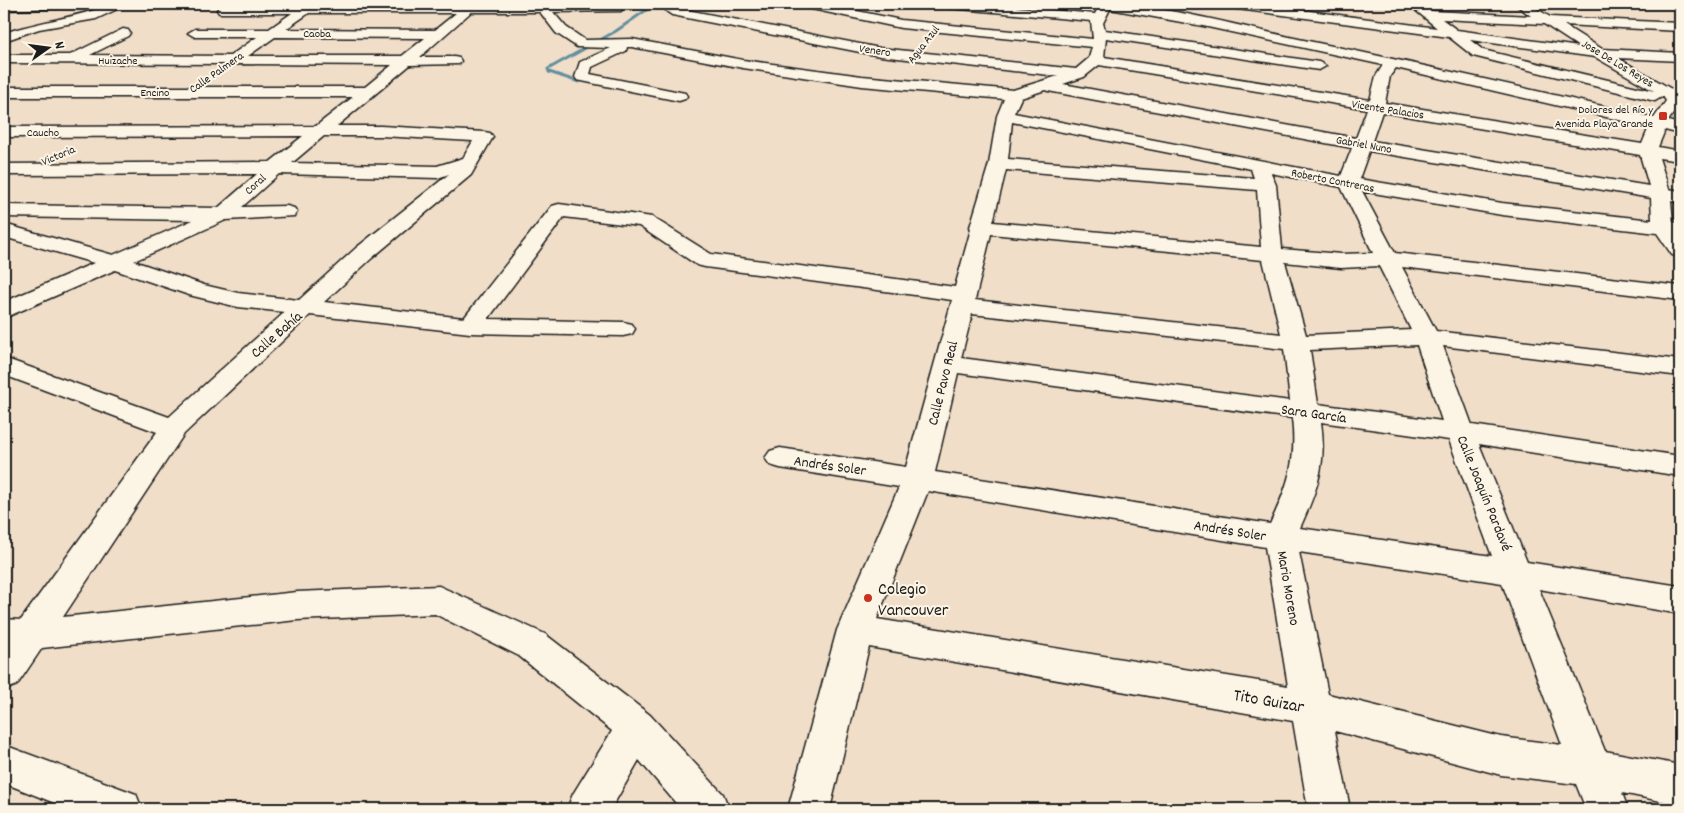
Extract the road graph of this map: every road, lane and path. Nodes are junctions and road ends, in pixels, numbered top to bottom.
1 (57, 4) edge
2 (122, 4) edge
3 (807, 4) edge
4 (952, 4) edge
5 (1230, 4) edge
6 (1414, 4) edge
7 (1521, 4) edge
8 (4, 6) edge
9 (543, 6) edge
10 (311, 7) edge
11 (470, 7) edge
12 (617, 8) dead end
13 (1290, 8) edge
14 (730, 9) dead end
15 (223, 10) dead end
16 (672, 11) dead end
17 (1429, 15) junction
18 (707, 18) junction
19 (1193, 20) junction
20 (1547, 20) junction
21 (679, 27) dead end
22 (1680, 27) edge
23 (936, 28) junction
24 (94, 33) dead end
25 (194, 33) dead end
26 (272, 33) junction
27 (74, 34) dead end
28 (440, 34) junction
29 (660, 34) dead end
30 (1098, 34) edge
31 (1455, 35) junction
32 (9, 36) edge
33 (1169, 43) junction
34 (632, 44) junction
35 (1305, 46) junction
36 (1478, 52) junction
37 (1600, 53) junction
38 (913, 54) junction
39 (1680, 57) edge
40 (4, 59) edge
41 (70, 60) junction
42 (233, 60) junction
43 (404, 61) junction
44 (454, 61) dead end
45 (1145, 68) junction
46 (1334, 68) dead end
47 (1383, 71) junction
48 (1457, 77) junction
49 (895, 85) junction
50 (1048, 86) junction
51 (1658, 87) junction
52 (1124, 88) junction
53 (1627, 88) junction
54 (4, 91) edge
55 (187, 92) junction
56 (366, 92) junction
57 (679, 96) dead end
58 (1678, 98) edge
59 (1570, 103) junction
60 (1010, 106) junction
61 (161, 107) dead end
62 (1376, 107) junction
63 (146, 116) dead end
64 (1092, 120) junction
65 (1659, 123) junction
66 (1680, 129) edge
67 (318, 131) junction
68 (381, 131) joint
69 (4, 132) edge
70 (112, 132) junction
71 (1361, 144) junction
72 (1648, 151) junction
73 (1680, 156) edge
74 (469, 162) junction
75 (998, 164) junction
76 (274, 168) junction
77 (4, 169) edge
78 (24, 169) junction
79 (1262, 175) junction
80 (4, 178) edge
81 (1348, 183) junction
82 (1661, 194) junction
83 (1680, 197) edge
84 (4, 211) edge
85 (288, 212) dead end
86 (223, 214) junction
87 (980, 227) junction
88 (1672, 228) edge
89 (4, 230) edge
90 (1680, 250) edge
91 (1272, 254) junction
92 (1386, 260) junction
93 (117, 262) junction
94 (1680, 293) edge
95 (963, 300) junction
96 (305, 309) junction
97 (4, 311) edge
98 (470, 326) junction
99 (623, 329) dead end
100 (1427, 337) junction
101 (1296, 343) junction
102 (946, 364) junction
103 (4, 366) edge
104 (1680, 368) edge
105 (1304, 412) junction
106 (174, 428) junction
107 (1460, 432) junction
108 (780, 458) dead end
109 (1680, 466) edge
110 (918, 478) junction
111 (1280, 537) junction
112 (1516, 572) junction
113 (1680, 600) edge
114 (855, 630) junction
115 (17, 635) edge
116 (4, 674) edge
117 (1310, 707) junction
118 (636, 727) junction
119 (4, 764) edge
120 (1590, 767) junction
121 (1680, 785) edge
122 (121, 809) edge
123 (588, 809) edge
124 (708, 809) edge
125 (809, 809) edge
126 (1328, 809) edge
127 (1608, 809) edge

1 - 8 street
2 - 32 street
3 - 23 street
4 - 23 street, Agua Azul
4 - 30 street
5 - 13 street
6 - 17 street
7 - 20 street, Jose De Los Reyes
9 - 11 street
9 - 12 street
9 - 34 street
10 - 11 street
10 - 15 street
10 - 26 street, Calle Palmera
11 - 28 street, Coral
13 - 31 street
13 - 35 street
14 - 18 street
16 - 18 street, Venero
17 - 20 street
17 - 31 street
18 - 21 street
18 - 38 street, Venero
19 - 30 street
19 - 33 street
19 - 35 street
20 - 22 street
20 - 37 street, Jose De Los Reyes
23 - 30 street
23 - 38 street, Agua Azul
24 - 41 street
25 - 26 street, Caoba
26 - 28 street, Caoba
26 - 42 street, Calle Palmera
27 - 32 street
28 - 43 street, Coral
29 - 34 street
30 - 33 street
30 - 38 street, Venero
30 - 45 street, Vicente Palacios
30 - 50 street
31 - 36 street
31 - 37 street
33 - 45 street
33 - 46 street
34 - 49 street
34 - 57 street
35 - 47 street
36 - 48 street
36 - 53 street
37 - 39 street
37 - 51 street, Jose De Los Reyes
38 - 49 street, Agua Azul
40 - 41 street, Huizache
41 - 42 street, Huizache
41 - 54 street
42 - 43 street, Huizache
42 - 55 street, Calle Palmera
43 - 44 street, Huizache
43 - 56 street, Coral
45 - 52 street
45 - 62 street, Vicente Palacios
47 - 48 street
47 - 59 street
47 - 62 street
48 - 59 street
49 - 60 street
50 - 52 street, Gabriel Nuno
50 - 60 street
51 - 53 street
51 - 58 street, Jose De Los Reyes
52 - 64 street
52 - 71 street, Gabriel Nuno
53 - 58 street
54 - 55 street, Encino
55 - 56 street, Encino
55 - 61 street, Calle Palmera
56 - 67 street, Coral
58 - 65 street
59 - 65 street
60 - 64 street, Roberto Contreras
60 - 75 street, Calle Pavo Real
62 - 71 street
62 - 72 street, Vicente Palacios
63 - 70 street
64 - 79 street, Roberto Contreras
65 - 66 street
65 - 72 street
67 - 68 street, Caucho
67 - 70 street, Caucho
67 - 76 street, Coral
68 - 74 street, Calle Bahía
69 - 70 street, Caucho
70 - 78 street, Victoria
71 - 81 street
71 - 82 street, Gabriel Nuno
72 - 73 street, Vicente Palacios
72 - 82 street
74 - 76 street
74 - 96 street, Calle Bahía
75 - 79 street
75 - 87 street, Calle Pavo Real
76 - 78 street
76 - 86 street, Coral
77 - 78 street
78 - 80 street, Victoria
79 - 81 street, Roberto Contreras
79 - 91 street, Mario Moreno
81 - 88 street, Roberto Contreras
81 - 92 street, Calle Joaquín Pardavé
82 - 83 street, Gabriel Nuno
82 - 88 street
84 - 86 street
85 - 86 street
86 - 93 street, Coral
87 - 91 street
87 - 95 street, Calle Pavo Real
88 - 90 street
89 - 93 street
91 - 92 street
91 - 101 street, Mario Moreno
92 - 94 street
92 - 100 street, Calle Joaquín Pardavé
93 - 96 street
93 - 97 street, Coral
95 - 98 street
95 - 101 street
95 - 102 street, Calle Pavo Real
96 - 98 street
96 - 106 street, Calle Bahía
98 - 99 street
100 - 101 street
100 - 104 street
100 - 107 street, Calle Joaquín Pardavé
101 - 105 street, Mario Moreno
102 - 105 street, Sara García
102 - 110 street, Calle Pavo Real
103 - 106 street
105 - 107 street, Sara García
105 - 111 street, Mario Moreno
106 - 115 street, Calle Bahía
107 - 109 street, Sara García
107 - 112 street, Calle Joaquín Pardavé
108 - 110 street, Andrés Soler
110 - 111 street, Andrés Soler
110 - 114 street, Calle Pavo Real
111 - 112 street, Andrés Soler
111 - 117 street, Mario Moreno
112 - 113 street, Andrés Soler
112 - 120 street, Calle Joaquín Pardavé
114 - 117 street, Tito Guizar
114 - 125 street, Calle Pavo Real
115 - 116 street, Calle Bahía
115 - 118 street
117 - 120 street, Tito Guizar
117 - 126 street, Mario Moreno
118 - 123 street
118 - 124 street
119 - 122 street
120 - 121 street, Tito Guizar
120 - 127 street, Calle Joaquín Pardavé

